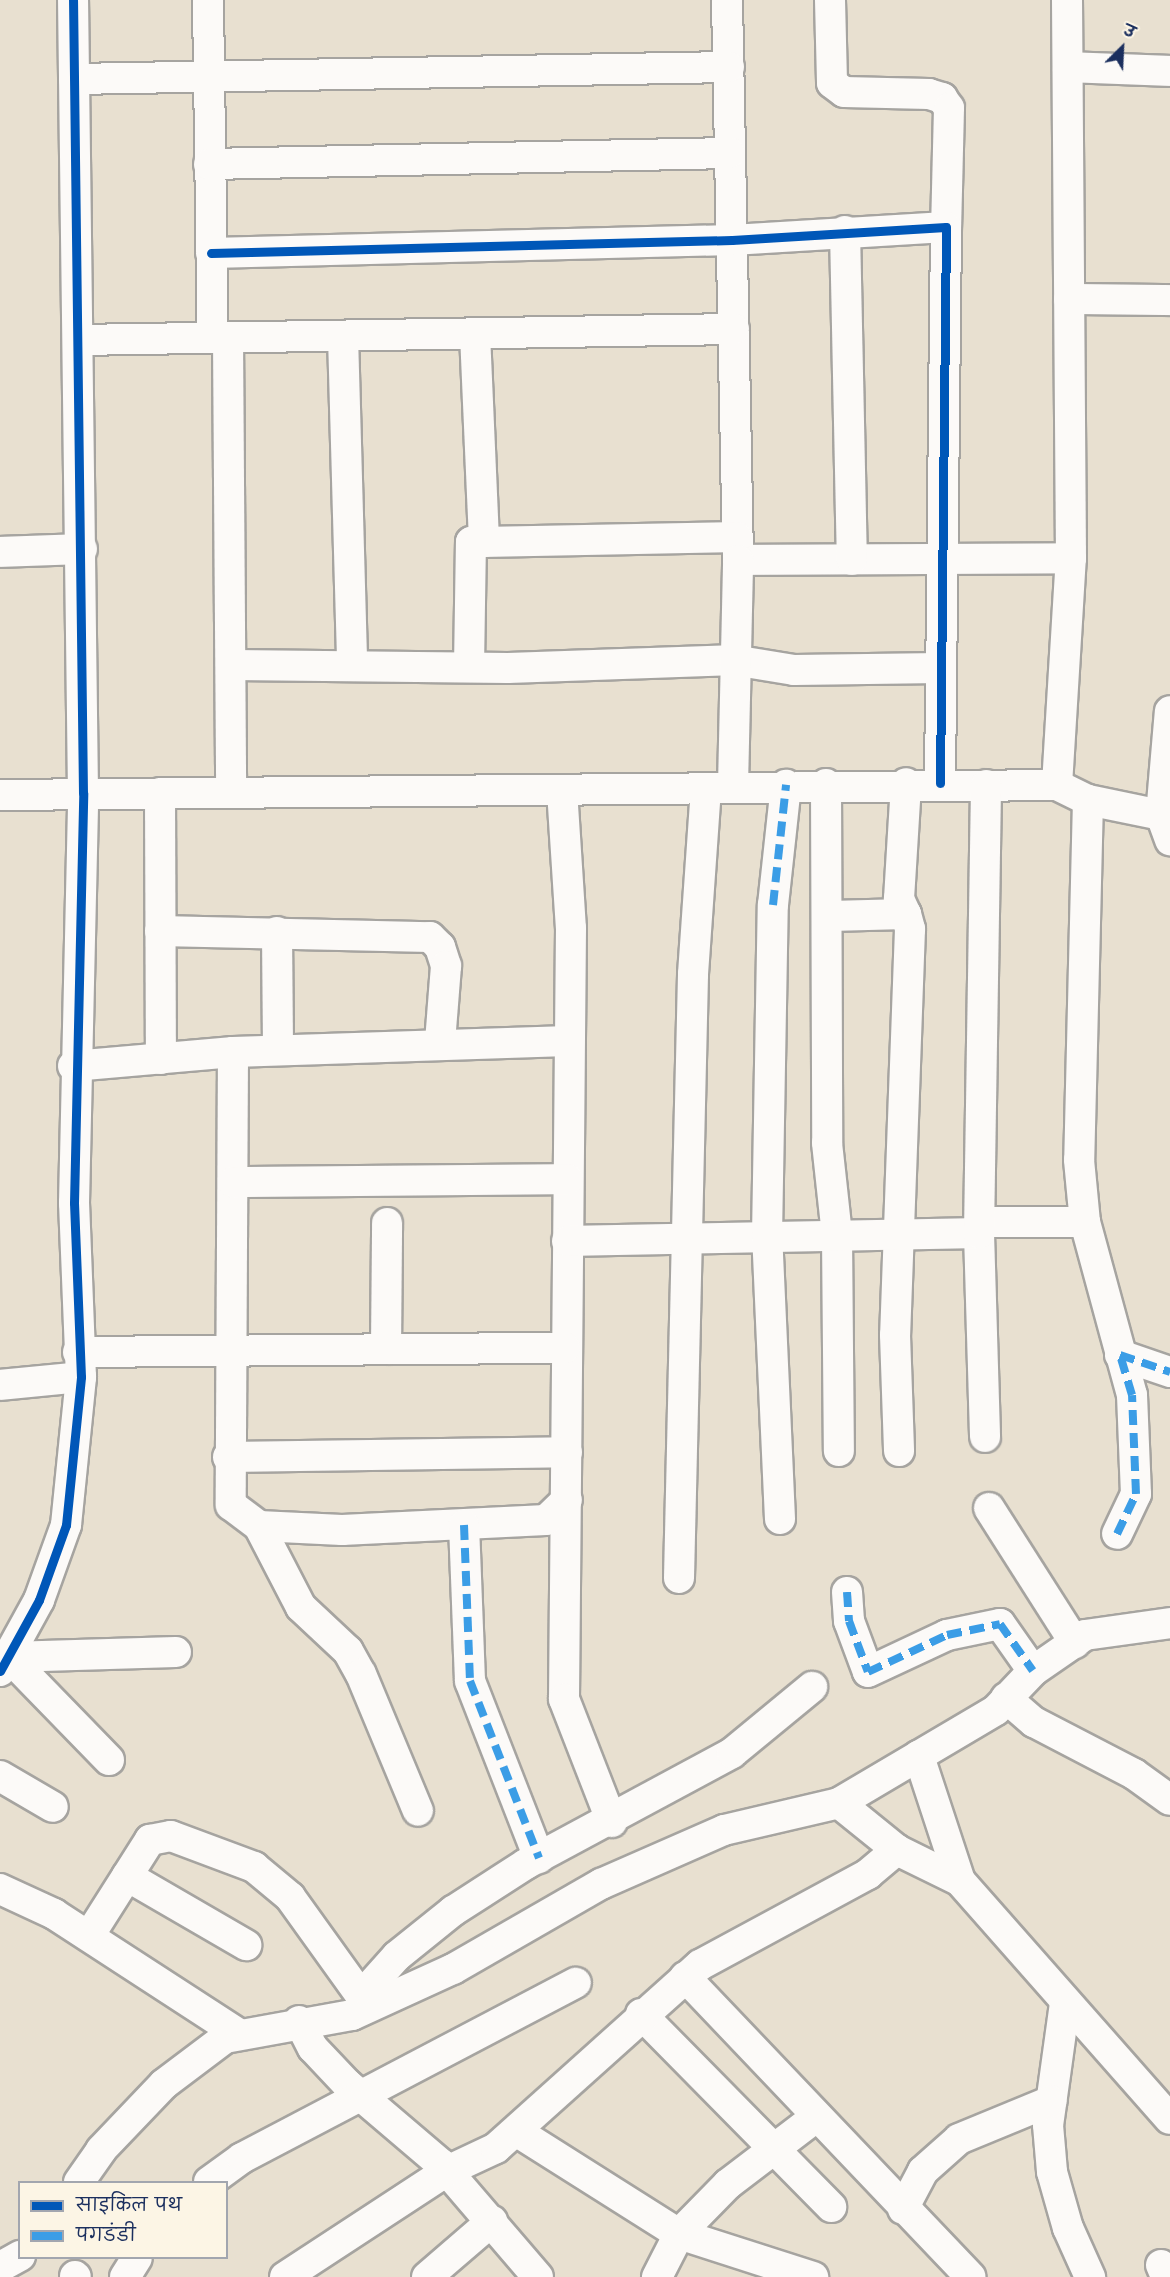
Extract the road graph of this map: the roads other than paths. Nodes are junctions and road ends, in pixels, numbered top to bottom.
1 (73, 0) edge
2 (208, 0) edge
3 (727, 0) edge
4 (830, 0) edge
5 (1067, 0) edge
6 (729, 67) junction
7 (1068, 67) junction
8 (1170, 71) edge
9 (207, 76) junction
10 (74, 79) junction
11 (730, 153) junction
12 (209, 164) junction
13 (946, 227) junction
14 (845, 231) junction
15 (732, 240) junction
16 (211, 253) junction
17 (1070, 299) junction
18 (1170, 300) edge
19 (734, 329) junction
20 (475, 334) junction
21 (343, 336) junction
22 (220, 338) junction
23 (78, 340) junction
24 (484, 542) junction
25 (82, 549) junction
26 (738, 549) junction
27 (0, 552) edge
28 (1071, 558) junction
29 (943, 559) junction
30 (852, 560) junction
31 (733, 660) junction
32 (233, 665) junction
33 (352, 666) junction
34 (469, 667) junction
35 (941, 668) junction
36 (1170, 711) edge
37 (906, 783) junction
38 (940, 783) junction
39 (826, 784) junction
40 (786, 785) junction
41 (986, 785) junction
42 (1057, 785) junction
43 (720, 787) junction
44 (562, 790) junction
45 (83, 793) junction
46 (160, 793) junction
47 (231, 793) junction
48 (0, 795) edge
49 (1088, 800) junction
50 (1167, 822) edge
51 (906, 914) junction
52 (830, 916) junction
53 (160, 932) junction
54 (277, 932) junction
55 (569, 1041) junction
56 (440, 1042) junction
57 (278, 1050) junction
58 (232, 1052) junction
59 (161, 1059) junction
60 (73, 1066) junction
61 (568, 1179) junction
62 (233, 1182) junction
63 (1085, 1222) junction
64 (387, 1223) dead end
65 (980, 1227) junction
66 (837, 1235) junction
67 (767, 1236) junction
68 (902, 1236) junction
69 (688, 1238) junction
70 (567, 1241) junction
71 (565, 1348) junction
72 (386, 1349) junction
73 (231, 1353) junction
74 (1120, 1354) junction
75 (80, 1364) junction
76 (1170, 1372) edge
77 (0, 1385) edge
78 (984, 1437) dead end
79 (839, 1451) dead end
80 (899, 1451) dead end
81 (567, 1452) junction
82 (228, 1457) junction
83 (567, 1500) junction
84 (989, 1508) dead end
85 (780, 1519) dead end
86 (464, 1525) junction
87 (259, 1526) junction
88 (1118, 1534) dead end
89 (679, 1578) dead end
90 (847, 1592) dead end
91 (1170, 1623) edge
92 (1075, 1643) junction
93 (176, 1652) dead end
94 (4, 1664) edge
95 (1033, 1671) junction
96 (812, 1687) dead end
97 (1006, 1698) junction
98 (919, 1756) junction
99 (108, 1760) dead end
100 (0, 1776) edge
101 (1170, 1800) edge
102 (840, 1803) junction
103 (53, 1807) dead end
104 (418, 1811) dead end
105 (612, 1822) junction
106 (897, 1850) junction
107 (539, 1858) junction
108 (127, 1876) junction
109 (960, 1881) junction
110 (0, 1888) edge
111 (89, 1935) junction
112 (246, 1945) dead end
113 (685, 1977) junction
114 (576, 1983) dead end
115 (365, 2001) junction
116 (1065, 2003) junction
117 (641, 2014) junction
118 (298, 2021) junction
119 (239, 2034) junction
120 (356, 2091) junction
121 (1051, 2101) junction
122 (816, 2117) junction
123 (1170, 2119) edge
124 (516, 2131) junction
125 (775, 2146) junction
126 (447, 2171) junction
127 (80, 2181) edge
128 (210, 2181) edge
129 (831, 2207) dead end
130 (903, 2210) junction
131 (492, 2221) junction
132 (679, 2234) junction
133 (18, 2257) edge
134 (136, 2259) edge
135 (0, 2267) edge
136 (125, 2277) edge
137 (285, 2277) edge
138 (426, 2277) edge
139 (538, 2277) edge
140 (657, 2277) edge
141 (813, 2277) edge
142 (971, 2277) edge
143 (1090, 2277) edge

1 - 10 street
2 - 9 street
3 - 6 street
4 - 13 street
5 - 7 street
6 - 9 street
6 - 11 street
7 - 8 street
7 - 17 street
9 - 10 street
9 - 12 street
10 - 23 street
11 - 12 street
11 - 15 street
12 - 16 street
13 - 14 street
13 - 29 street
14 - 15 street
14 - 30 street
15 - 16 street
15 - 19 street
16 - 22 street
17 - 18 street
17 - 28 street
19 - 20 street
19 - 26 street
20 - 21 street
20 - 24 street
21 - 22 street
21 - 33 street
22 - 23 street
22 - 32 street
23 - 25 street
24 - 26 street
24 - 34 street
25 - 27 street
25 - 45 street
26 - 30 street
26 - 31 street
28 - 29 street
28 - 42 street
29 - 30 street
29 - 35 street
31 - 34 street
31 - 35 street
31 - 43 street
32 - 33 street
32 - 47 street
33 - 34 street
35 - 38 street
36 - 50 street
37 - 38 street
37 - 39 street
37 - 51 street
38 - 41 street
39 - 40 street
39 - 52 street
40 - 43 street
40 - 67 street
41 - 42 street
41 - 65 street
42 - 49 street
43 - 44 street
43 - 69 street
44 - 47 street
44 - 55 street
45 - 46 street
45 - 48 street
45 - 60 street
46 - 47 street
46 - 53 street
49 - 50 street
49 - 63 street
51 - 52 street
51 - 68 street
52 - 66 street
53 - 54 street
53 - 59 street
54 - 56 street
54 - 57 street
55 - 56 street
55 - 61 street
56 - 57 street
57 - 58 street
58 - 59 street
58 - 62 street
59 - 60 street
60 - 75 street
61 - 62 street
61 - 70 street
62 - 73 street
63 - 65 street
63 - 74 street
64 - 72 street
65 - 68 street
65 - 78 street
66 - 67 street
66 - 68 street
66 - 79 street
67 - 69 street
67 - 85 street
68 - 80 street
69 - 70 street
69 - 89 street
70 - 71 street
71 - 72 street
71 - 81 street
72 - 73 street
73 - 75 street
73 - 82 street
74 - 76 street
74 - 88 street
75 - 77 street
75 - 94 street
81 - 82 street
81 - 83 street
82 - 87 street
83 - 86 street
83 - 105 street
84 - 92 street
86 - 87 street
86 - 107 street
87 - 104 street
90 - 95 street
91 - 92 street
92 - 95 street
93 - 94 street
94 - 99 street
95 - 97 street
96 - 105 street
97 - 98 street
97 - 101 street
98 - 102 street
98 - 109 street
100 - 103 street
102 - 106 street
102 - 115 street
105 - 107 street
106 - 109 street
106 - 113 street
107 - 115 street
108 - 111 street
108 - 112 street
108 - 115 street
109 - 116 street
110 - 111 street
111 - 119 street
113 - 117 street
113 - 122 street
114 - 120 street
115 - 118 street
116 - 121 street
116 - 123 street
117 - 124 street
117 - 125 street
118 - 119 street
118 - 120 street
119 - 127 street
120 - 126 street
120 - 128 street
121 - 130 street
121 - 143 street
122 - 125 street
122 - 130 street
124 - 126 street
124 - 132 street
125 - 129 street
125 - 132 street
126 - 131 street
126 - 137 street
130 - 142 street
131 - 138 street
131 - 139 street
132 - 140 street
132 - 141 street
133 - 135 street
134 - 136 street

